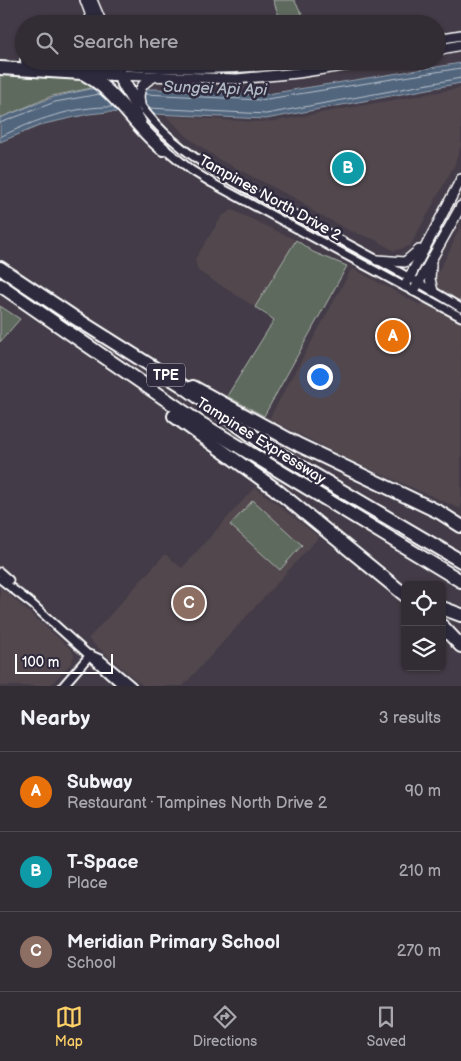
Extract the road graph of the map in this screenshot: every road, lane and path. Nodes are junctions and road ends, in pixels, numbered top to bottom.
1 (88, 2) edge
2 (92, 15) edge
3 (96, 15) edge
4 (461, 35) edge
5 (446, 38) edge
6 (461, 45) edge
7 (446, 48) edge
8 (0, 60) edge
9 (15, 61) edge
10 (0, 68) edge
11 (15, 69) edge
12 (33, 70) edge
13 (108, 70) edge
14 (116, 70) edge
15 (117, 70) edge
16 (121, 70) edge
17 (250, 70) edge
18 (316, 70) edge
19 (83, 73) junction
20 (154, 76) junction
21 (271, 77) junction
22 (140, 104) junction
23 (134, 117) junction
24 (164, 148) joint
25 (461, 179) edge
26 (461, 206) edge
27 (428, 240) junction
28 (377, 260) junction
29 (431, 262) junction
30 (0, 263) edge
31 (0, 268) edge
32 (407, 282) junction
33 (0, 285) edge
34 (417, 287) junction
35 (433, 291) junction
36 (44, 297) junction
37 (461, 308) edge
38 (461, 317) edge
39 (64, 330) junction
40 (183, 386) junction
41 (439, 512) junction
42 (461, 518) edge
43 (461, 526) edge
44 (359, 556) junction
45 (461, 561) edge
46 (0, 572) edge
47 (0, 579) edge
48 (461, 581) edge
49 (401, 583) edge
50 (401, 592) edge
51 (32, 604) junction
52 (446, 610) edge
53 (461, 616) edge
54 (446, 630) edge
55 (461, 646) edge
56 (90, 655) junction
57 (63, 686) edge
58 (122, 686) edge
59 (132, 686) edge

1 - 2 street
1 - 3 street
4 - 5 street
6 - 7 street
8 - 9 highway
10 - 11 highway
12 - 19 highway
13 - 19 highway
14 - 23 street
15 - 22 street, Tampines North Drive 2
16 - 20 street
17 - 21 street
18 - 21 street
19 - 23 highway
20 - 21 street
20 - 22 street
22 - 28 street, Tampines North Drive 2
23 - 24 highway
24 - 32 street, Tampines North Drive 2
25 - 27 street
26 - 29 street
27 - 28 street
27 - 32 street
28 - 32 street, Tampines North Drive 2
29 - 34 street
29 - 35 street
30 - 36 highway
31 - 36 highway, Tampines Expressway / TPE
32 - 34 street, Tampines North Drive 2
33 - 39 highway, Tampines Expressway / TPE
34 - 35 street, Tampines North Drive 2
34 - 38 street, Tampines North Drive 2
35 - 37 street, Tampines North Drive 2
36 - 40 highway, Tampines Expressway / TPE
39 - 44 highway
39 - 48 highway, Tampines Expressway / TPE
40 - 41 highway
40 - 45 highway, Tampines Expressway / TPE
41 - 42 highway
41 - 43 highway
44 - 49 highway
44 - 50 highway
46 - 51 street
47 - 51 street
51 - 56 street
52 - 53 highway
54 - 55 highway
56 - 57 street
56 - 58 street
56 - 59 street

